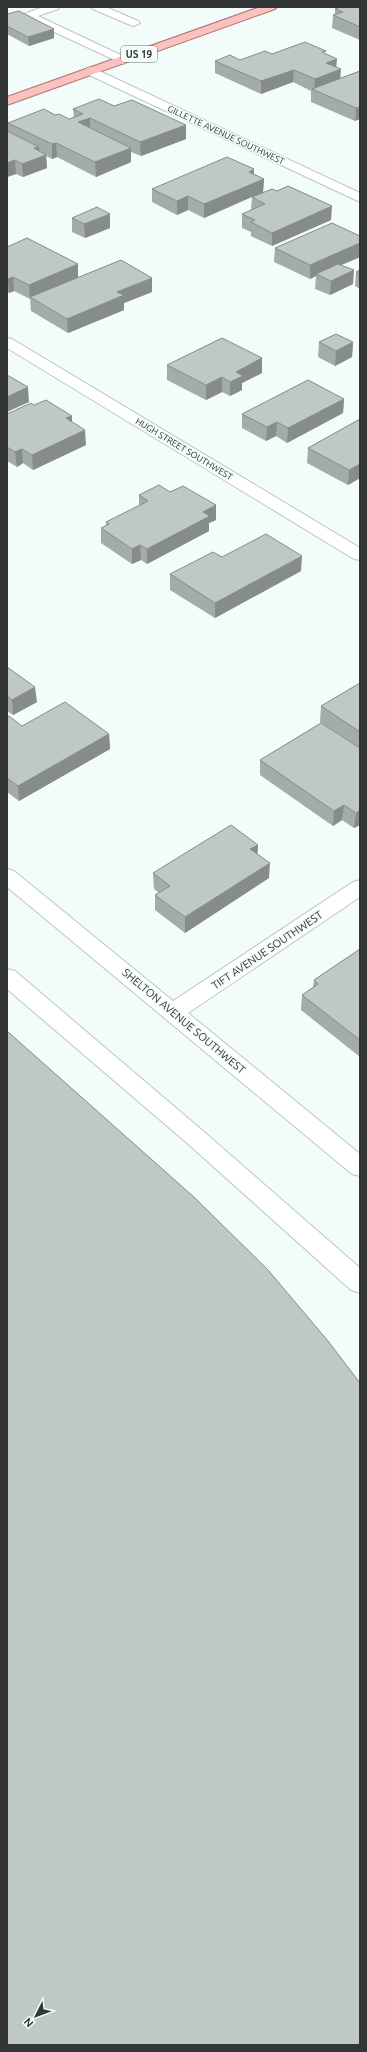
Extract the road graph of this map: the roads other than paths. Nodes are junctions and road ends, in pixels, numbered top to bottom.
1 (54, 7) edge
2 (97, 7) edge
3 (271, 7) edge
4 (134, 22) dead end
5 (123, 60) junction
6 (91, 71) junction
7 (7, 101) edge
8 (360, 198) edge
9 (7, 342) edge
10 (360, 555) edge
11 (7, 876) edge
12 (360, 887) edge
13 (7, 977) edge
14 (173, 1012) junction
15 (360, 1167) edge
16 (360, 1283) edge

1 - 5 street
2 - 4 street
3 - 5 main road, US 19
5 - 6 main road, US 19
6 - 7 main road, US 19
6 - 8 street, GILLETTE AVENUE SOUTHWEST
9 - 10 street, HUGH STREET SOUTHWEST
11 - 14 street, SHELTON AVENUE SOUTHWEST
12 - 14 street, TIFT AVENUE SOUTHWEST
13 - 16 street
14 - 15 street, SHELTON AVENUE SOUTHWEST

